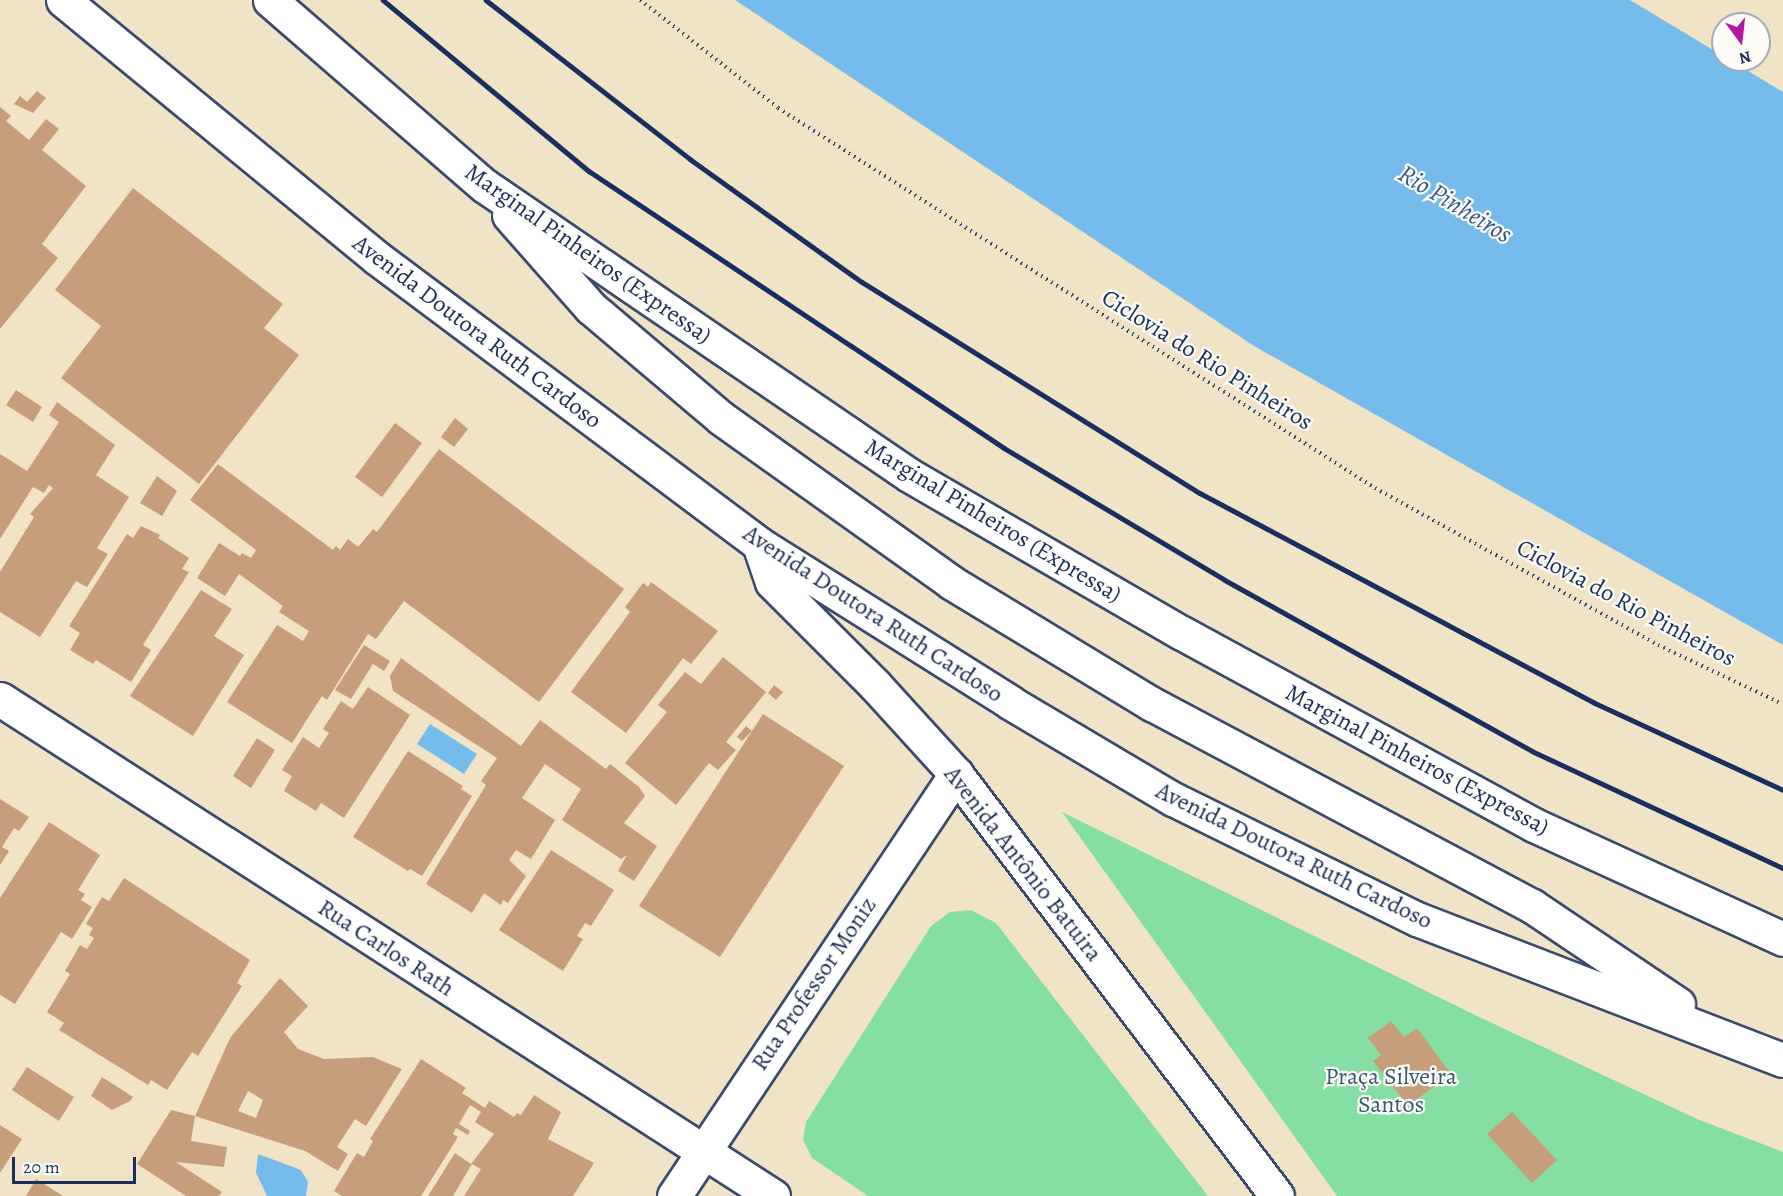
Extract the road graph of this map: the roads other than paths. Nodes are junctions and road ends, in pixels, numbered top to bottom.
1 (63, 0) edge
2 (270, 0) edge
3 (485, 186) junction
4 (759, 544) junction
5 (0, 699) edge
6 (956, 774) junction
7 (1783, 939) edge
8 (1722, 1033) junction
9 (1783, 1060) edge
10 (703, 1151) junction
11 (674, 1196) edge
12 (773, 1196) edge
13 (1277, 1196) edge

1 - 4 main road, Avenida Doutora Ruth Cardoso
2 - 3 main road, Marginal Pinheiros (Expressa)
3 - 7 main road, Marginal Pinheiros (Expressa)
3 - 8 main road
4 - 6 main road, Avenida Antônio Batuira
4 - 8 main road, Avenida Doutora Ruth Cardoso
5 - 10 main road, Rua Carlos Rath
6 - 10 main road, Rua Professor Moniz
6 - 13 main road, Avenida Antônio Batuira
8 - 9 main road, Avenida Doutora Ruth Cardoso
10 - 11 main road, Rua Professor Moniz
10 - 12 main road, Rua Carlos Rath

